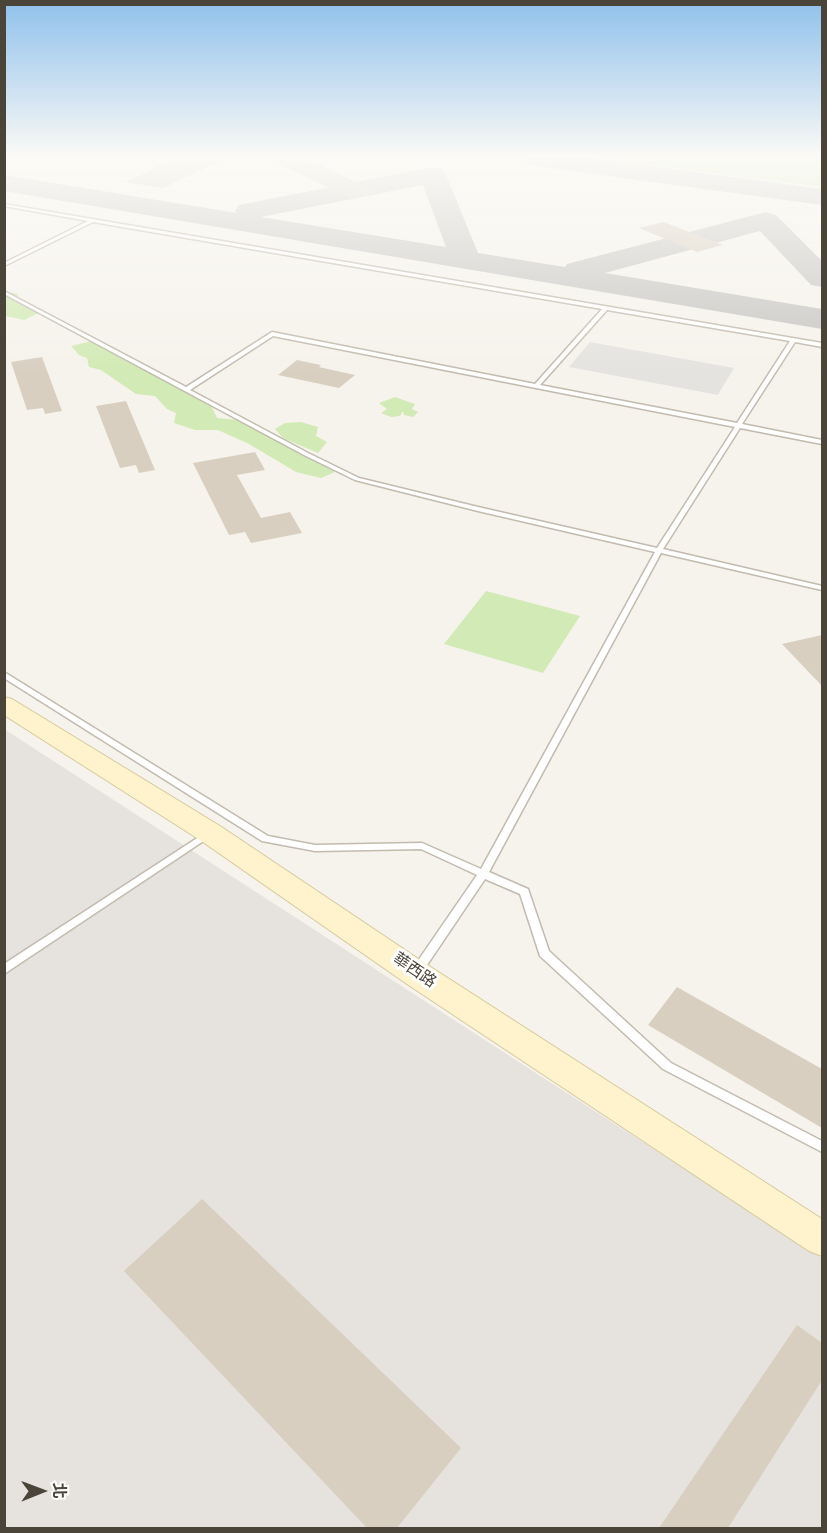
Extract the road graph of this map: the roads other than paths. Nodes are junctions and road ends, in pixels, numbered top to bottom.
1 (73, 230) edge
2 (154, 230) edge
3 (4, 265) edge
4 (4, 292) edge
5 (605, 309) junction
6 (794, 340) junction
7 (822, 345) edge
8 (536, 386) junction
9 (186, 390) junction
10 (741, 425) junction
11 (822, 442) edge
12 (660, 549) junction
13 (822, 588) edge
14 (4, 675) edge
15 (4, 704) edge
16 (210, 833) junction
17 (483, 874) junction
18 (4, 970) edge
19 (415, 973) junction
20 (822, 1147) edge
21 (822, 1239) edge

1 - 3 lane
2 - 5 lane
4 - 9 lane
5 - 6 lane
5 - 8 lane
6 - 7 lane
6 - 10 lane
8 - 9 lane
8 - 10 lane
9 - 12 lane
10 - 11 lane
10 - 12 lane
12 - 13 lane
12 - 17 lane
14 - 17 lane
15 - 16 street, 華西路
16 - 18 lane
16 - 19 street, 華西路
17 - 19 lane
17 - 20 lane
19 - 21 street, 華西路

